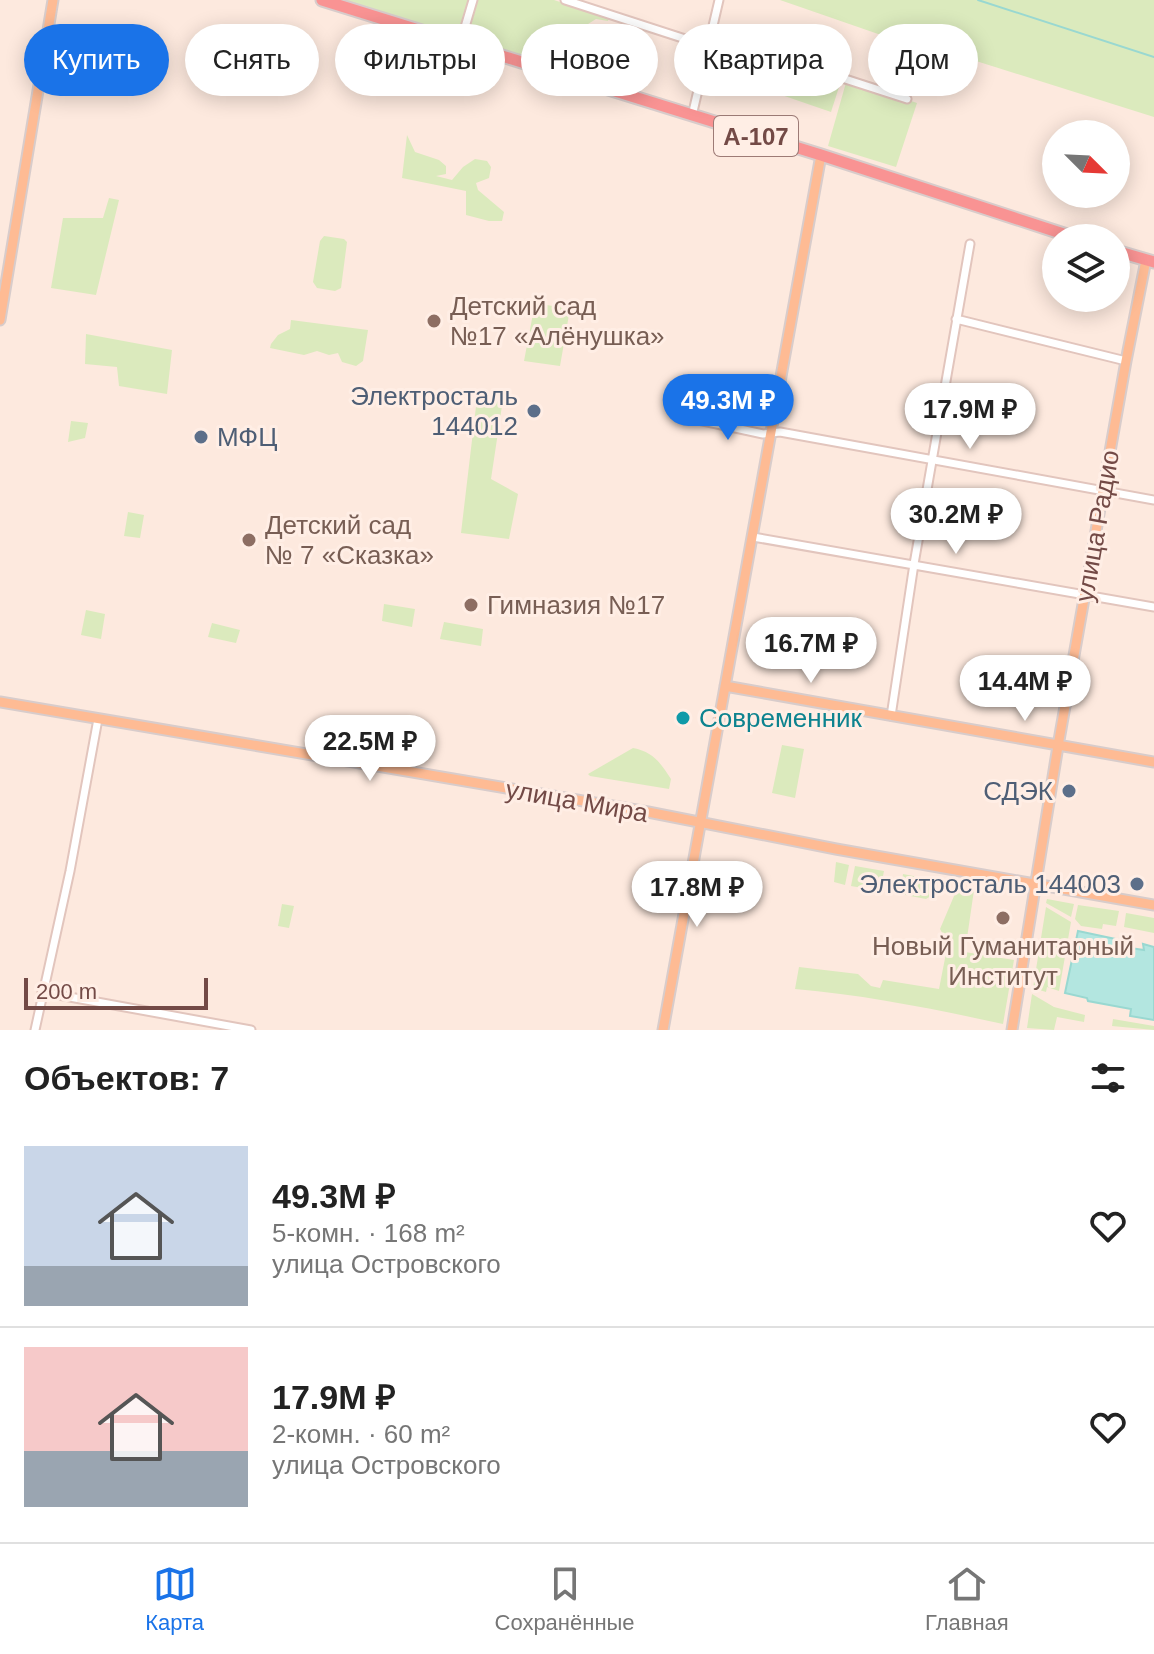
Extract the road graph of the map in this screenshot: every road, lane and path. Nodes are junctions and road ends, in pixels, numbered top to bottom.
1 (53, 0) edge
2 (322, 0) edge
3 (473, 0) edge
4 (565, 0) edge
5 (719, 0) edge
6 (397, 24) edge
7 (466, 24) edge
8 (714, 24) edge
9 (674, 35) edge
10 (505, 58) edge
11 (852, 81) edge
12 (697, 96) edge
13 (907, 99) dead end
14 (692, 116) junction
15 (821, 155) junction
16 (1042, 227) edge
17 (970, 244) dead end
18 (1130, 255) edge
19 (1150, 261) edge
20 (956, 319) junction
21 (0, 320) edge
22 (1126, 361) junction
23 (689, 418) dead end
24 (769, 434) junction
25 (932, 459) junction
26 (1104, 492) junction
27 (1154, 500) edge
28 (753, 537) junction
29 (914, 564) junction
30 (1086, 595) junction
31 (1154, 607) edge
32 (725, 686) junction
33 (0, 702) edge
34 (891, 716) junction
35 (98, 719) junction
36 (1058, 746) junction
37 (1154, 762) edge
38 (699, 822) junction
39 (1035, 884) junction
40 (1154, 905) edge
41 (42, 992) junction
42 (35, 1030) edge
43 (250, 1030) edge
44 (663, 1030) edge
45 (1012, 1030) edge

1 - 21 main road
2 - 6 highway, А-107
3 - 7 street
4 - 9 street
5 - 8 street
10 - 14 highway, А-107
11 - 13 street
12 - 14 street
14 - 15 highway, А-107
15 - 16 highway, А-107
15 - 24 main road
17 - 20 street
18 - 19 highway
19 - 22 main road, улица Радио
20 - 22 street
20 - 25 street
22 - 26 main road, улица Радио
23 - 24 street
24 - 25 street
24 - 28 main road
25 - 26 street
25 - 29 street
26 - 27 street
26 - 30 main road, улица Радио
28 - 29 street
28 - 32 main road
29 - 30 street
29 - 34 street
30 - 31 street
30 - 36 main road, улица Радио
32 - 34 main road
32 - 38 main road
33 - 35 main road, улица Мира
34 - 36 main road
35 - 38 main road, улица Мира
35 - 41 street
36 - 37 main road
36 - 39 main road, улица Радио
38 - 39 main road, улица Мира
38 - 44 main road
39 - 40 main road, улица Мира
39 - 45 main road, улица Радио
41 - 42 street
41 - 43 street

